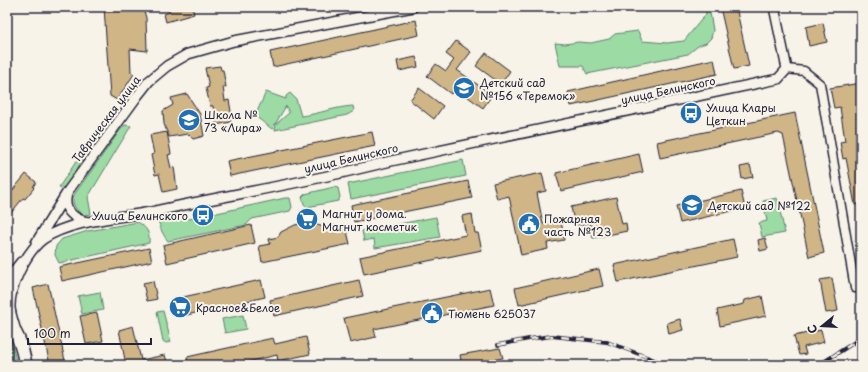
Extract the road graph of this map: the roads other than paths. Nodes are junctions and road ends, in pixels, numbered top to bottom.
1 (413, 7) edge
2 (774, 7) edge
3 (787, 69) junction
4 (68, 191) junction
5 (88, 222) junction
6 (26, 257) junction
7 (7, 280) edge
8 (855, 288) dead end
9 (7, 324) edge
10 (20, 342) junction
11 (26, 365) edge

1 - 4 street, Таврическая улица
2 - 3 street
3 - 5 street, улица Белинского
3 - 8 street
4 - 5 street
4 - 6 street, Таврическая улица
5 - 6 street, улица Белинского
6 - 7 street, Таврическая улица
6 - 10 street, улица Белинского
9 - 10 main road
10 - 11 main road

